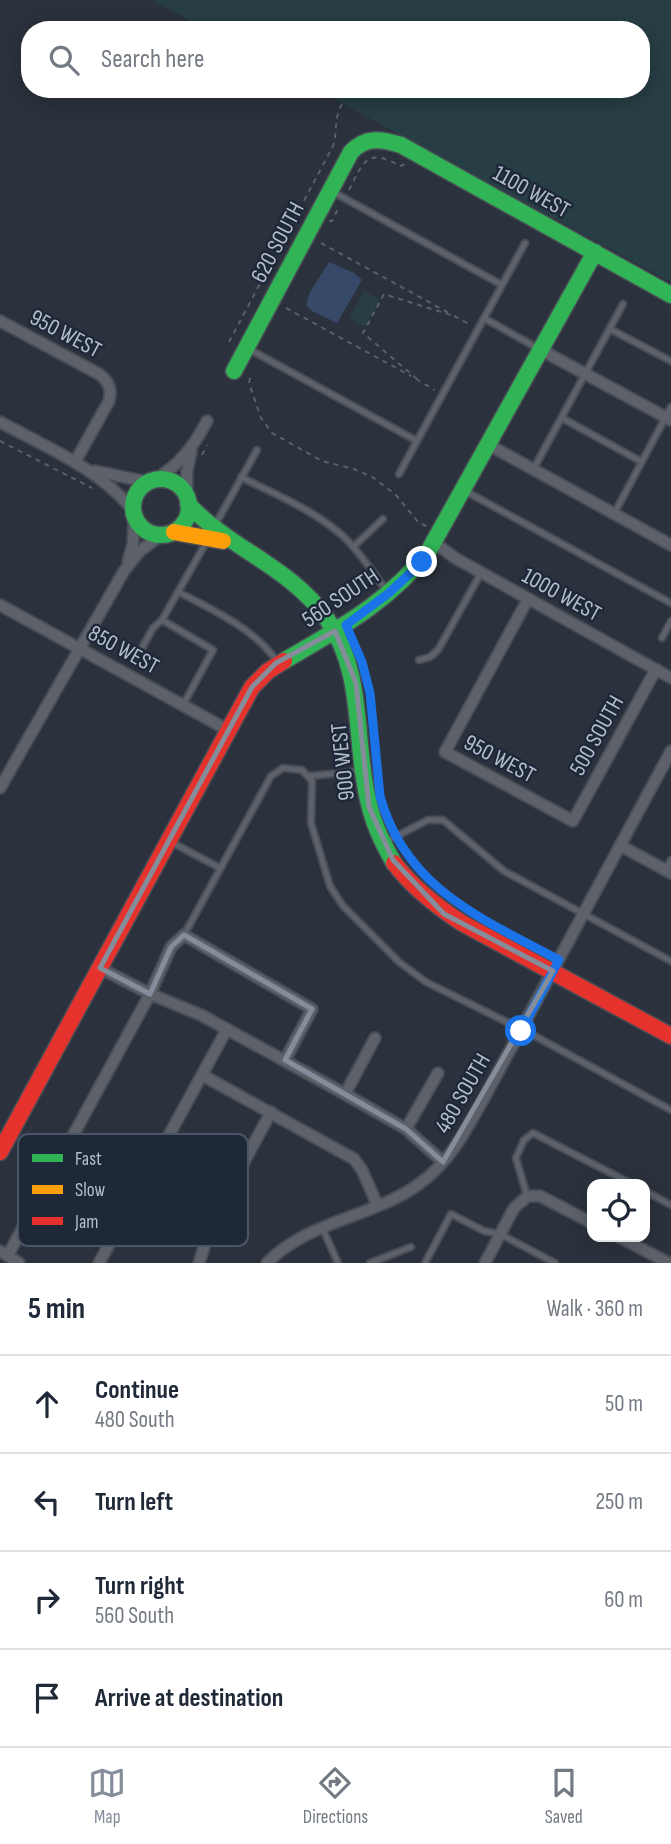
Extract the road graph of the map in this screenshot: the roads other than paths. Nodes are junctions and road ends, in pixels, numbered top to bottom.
1 (367, 139) joint
2 (337, 195) junction
3 (525, 243) dead end
4 (595, 252) junction
5 (502, 285) junction
6 (671, 295) edge
7 (623, 304) dead end
8 (484, 318) junction
9 (0, 321) edge
10 (610, 329) junction
11 (246, 347) junction
12 (541, 350) junction
13 (671, 361) edge
14 (234, 371) dead end
15 (586, 374) junction
16 (669, 415) edge
17 (562, 418) junction
18 (207, 421) dead end
19 (0, 422) edge
20 (416, 441) junction
21 (489, 445) junction
22 (193, 446) junction
23 (257, 450) dead end
24 (75, 462) junction
25 (642, 462) junction
26 (86, 468) junction
27 (533, 470) junction
28 (399, 474) dead end
29 (241, 477) junction
30 (151, 481) junction
31 (464, 491) junction
32 (188, 500) junction
33 (133, 514) junction
34 (614, 514) junction
35 (383, 519) dead end
36 (167, 533) junction
37 (210, 533) junction
38 (432, 536) junction
39 (671, 545) edge
40 (353, 547) junction
41 (124, 571) junction
42 (481, 573) junction
43 (178, 592) junction
44 (389, 593) junction
45 (528, 599) junction
46 (671, 603) edge
47 (0, 605) edge
48 (162, 620) junction
49 (671, 621) edge
50 (335, 631) junction
51 (662, 638) dead end
52 (80, 649) junction
53 (137, 657) dead end
54 (419, 660) dead end
55 (277, 663) junction
56 (656, 669) junction
57 (671, 678) edge
58 (183, 705) junction
59 (228, 730) junction
60 (671, 751) edge
61 (364, 771) junction
62 (310, 776) junction
63 (0, 788) edge
64 (573, 821) joint
65 (390, 839) junction
66 (169, 841) junction
67 (621, 846) junction
68 (669, 868) edge
69 (220, 869) junction
70 (584, 914) junction
71 (184, 935) junction
72 (671, 961) edge
73 (100, 968) junction
74 (553, 971) junction
75 (150, 993) junction
76 (227, 1029) junction
77 (521, 1031) junction
78 (671, 1036) edge
79 (375, 1038) dead end
80 (285, 1060) junction
81 (438, 1073) dead end
82 (202, 1075) junction
83 (345, 1094) junction
84 (671, 1110) edge
85 (271, 1112) junction
86 (406, 1129) junction
87 (71, 1134) edge
88 (170, 1134) edge
89 (0, 1152) edge
90 (248, 1154) edge
91 (443, 1162) junction
92 (622, 1179) edge
93 (650, 1194) edge
94 (528, 1196) junction
95 (377, 1205) junction
96 (671, 1205) edge
97 (587, 1220) edge
98 (322, 1227) junction
99 (18, 1228) edge
100 (500, 1234) junction
101 (629, 1242) edge
102 (108, 1246) edge
103 (204, 1246) edge
104 (411, 1247) dead end
105 (4, 1253) edge
106 (19, 1263) edge
107 (99, 1263) edge
108 (199, 1263) edge
109 (267, 1263) edge
110 (338, 1263) edge
111 (370, 1263) edge
112 (425, 1263) edge
113 (485, 1263) edge
114 (555, 1263) edge
115 (669, 1263) edge

1 - 2 street, 620 SOUTH
1 - 4 street, 1100 WEST
2 - 5 lane
2 - 11 street, 620 SOUTH
3 - 5 lane
4 - 6 street, 1100 WEST
4 - 12 street, 560 SOUTH
5 - 8 lane
7 - 10 lane
8 - 12 lane
8 - 20 lane
9 - 24 street, 950 WEST
10 - 13 lane
10 - 15 lane
11 - 14 street, 620 SOUTH
11 - 20 lane
12 - 15 street
12 - 21 street, 560 SOUTH
15 - 16 street
15 - 17 lane
16 - 25 lane
17 - 25 lane
17 - 27 lane
18 - 22 street
19 - 24 street
20 - 28 lane
21 - 27 street
21 - 31 street, 560 SOUTH
22 - 30 street
22 - 32 street
23 - 29 lane
24 - 26 street
25 - 34 lane
26 - 30 street
26 - 33 street
27 - 34 street
29 - 37 lane
29 - 40 lane
30 - 32 street
30 - 33 street
31 - 38 street, 560 SOUTH
31 - 46 lane
32 - 36 street
32 - 37 street, 900 WEST
33 - 36 street
33 - 41 street
34 - 39 street
35 - 40 lane
36 - 37 street, 900 WEST
36 - 41 street
37 - 43 lane
37 - 50 street, 900 WEST
38 - 42 street, 1000 WEST
38 - 44 street, 560 SOUTH
40 - 44 lane
41 - 52 street
42 - 45 street, 1000 WEST
42 - 54 lane
43 - 48 lane
43 - 55 lane
44 - 50 street, 560 SOUTH
45 - 56 street, 1000 WEST
45 - 64 street, 950 WEST
47 - 52 street, 850 WEST
48 - 53 lane
48 - 58 lane
49 - 51 lane
50 - 55 street, 560 SOUTH
50 - 61 street, 900 WEST
52 - 58 street, 850 WEST
52 - 63 street
55 - 59 street, 560 SOUTH
56 - 57 street, 1000 WEST
56 - 64 street, 500 SOUTH
58 - 59 street, 850 WEST
59 - 66 street, 560 SOUTH
60 - 67 street, 480 SOUTH
61 - 62 lane
61 - 65 street, 900 WEST
62 - 69 lane
62 - 77 lane
65 - 70 lane
65 - 74 street, 900 WEST
66 - 69 lane
66 - 73 street, 560 SOUTH
67 - 68 street
67 - 70 street, 480 SOUTH
69 - 71 lane
70 - 72 lane
70 - 74 street, 480 SOUTH
71 - 75 street
71 - 80 street
73 - 75 street
73 - 89 street, 560 SOUTH
74 - 77 street, 480 SOUTH
74 - 78 street, 900 WEST
75 - 76 street
75 - 87 street
76 - 80 street
76 - 82 street
77 - 84 lane
77 - 91 street, 480 SOUTH
79 - 83 street
80 - 83 street
81 - 86 street
82 - 85 street
82 - 88 street
83 - 86 street
85 - 90 street
85 - 95 street
86 - 91 street
91 - 95 street, 480 SOUTH
92 - 94 lane
93 - 96 lane
94 - 97 street
94 - 100 street
95 - 98 street, 480 SOUTH
98 - 109 street, 480 SOUTH
98 - 110 lane
99 - 105 street
100 - 112 lane
100 - 113 street
100 - 114 lane
101 - 115 street
102 - 107 street
103 - 108 street
104 - 111 lane
105 - 106 street

